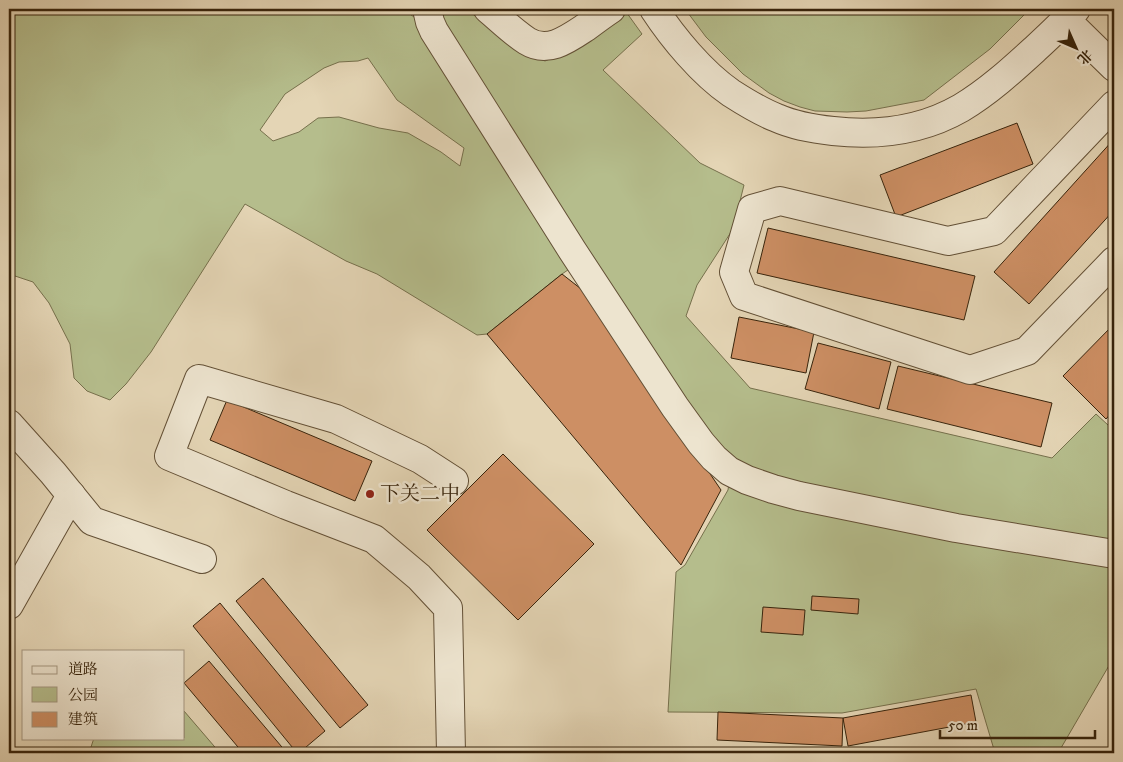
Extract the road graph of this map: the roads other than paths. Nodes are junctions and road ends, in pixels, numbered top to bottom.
1 (427, 9) edge
2 (488, 9) edge
3 (611, 9) edge
4 (654, 9) edge
5 (1071, 14) edge
6 (1114, 67) edge
7 (1114, 105) edge
8 (1114, 261) edge
9 (9, 424) edge
10 (454, 481) dead end
11 (71, 495) junction
12 (1114, 554) edge
13 (202, 559) dead end
14 (9, 605) edge
15 (451, 753) edge

1 - 12 street
2 - 3 street
4 - 5 street
5 - 6 street
7 - 8 street
9 - 11 street
10 - 15 street
11 - 13 street
11 - 14 street

